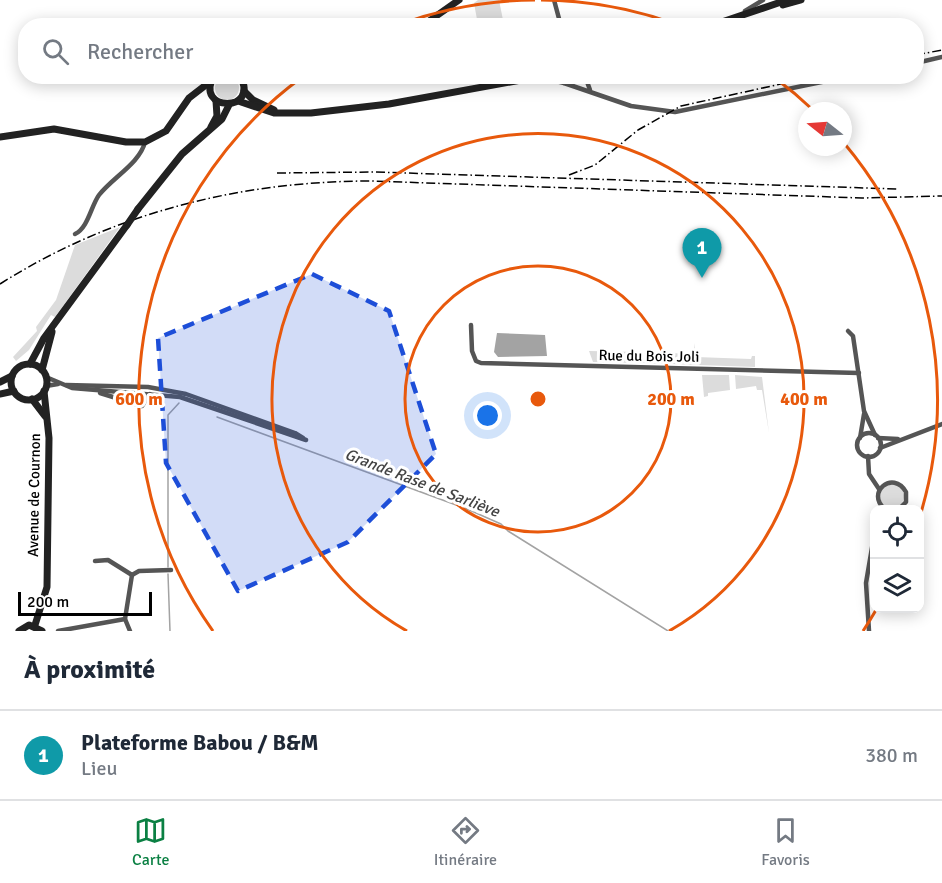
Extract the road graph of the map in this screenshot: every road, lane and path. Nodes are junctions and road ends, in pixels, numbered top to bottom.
1 (459, 0) edge
2 (554, 0) edge
3 (763, 0) edge
4 (788, 0) edge
5 (801, 0) edge
6 (773, 3) edge
7 (433, 18) edge
8 (559, 18) edge
9 (730, 18) edge
10 (733, 18) edge
11 (942, 57) edge
12 (924, 61) edge
13 (206, 84) edge
14 (212, 84) edge
15 (244, 84) edge
16 (499, 84) edge
17 (568, 84) edge
18 (588, 84) edge
19 (813, 84) edge
20 (590, 90) junction
21 (244, 91) junction
22 (194, 93) junction
23 (211, 94) junction
24 (216, 101) junction
25 (238, 101) junction
26 (229, 105) junction
27 (285, 114) junction
28 (209, 130) junction
29 (0, 137) edge
30 (144, 142) junction
31 (75, 234) dead end
32 (471, 325) dead end
33 (53, 329) junction
34 (848, 332) dead end
35 (30, 364) junction
36 (859, 373) junction
37 (44, 374) junction
38 (12, 376) junction
39 (0, 382) edge
40 (63, 384) junction
41 (45, 389) junction
42 (14, 391) junction
43 (98, 391) junction
44 (0, 394) edge
45 (152, 394) junction
46 (32, 399) junction
47 (864, 411) junction
48 (942, 424) edge
49 (877, 436) junction
50 (860, 438) junction
51 (901, 439) junction
52 (880, 448) junction
53 (868, 456) junction
54 (879, 489) junction
55 (882, 505) edge
56 (903, 505) edge
57 (870, 559) edge
58 (95, 561) dead end
59 (171, 570) dead end
60 (132, 575) junction
61 (44, 599) junction
62 (126, 619) junction
63 (35, 625) junction
64 (19, 631) edge
65 (42, 631) edge
66 (58, 631) edge
67 (130, 631) edge
68 (869, 631) edge

1 - 7 main road
2 - 8 street
3 - 9 street
4 - 6 main road
5 - 6 main road
6 - 10 main road
11 - 12 street
13 - 22 main road
14 - 23 main road
15 - 21 main road
16 - 27 main road
17 - 20 street
18 - 20 street
19 - 20 street
21 - 25 main road
21 - 27 main road
22 - 23 main road
22 - 30 main road
23 - 24 main road
24 - 26 main road
24 - 28 main road
25 - 26 main road
25 - 27 main road
26 - 28 main road
28 - 33 main road, bridge
29 - 30 main road
30 - 31 street
32 - 36 street, Rue du Bois Joli
33 - 35 main road
33 - 37 main road
34 - 36 street
35 - 37 main road
35 - 38 main road
36 - 47 street
37 - 40 street
37 - 41 main road
38 - 39 main road
38 - 42 main road
40 - 41 street
40 - 43 street
40 - 45 street
41 - 46 main road
41 - 61 main road, Avenue de Cournon
42 - 44 main road
42 - 46 main road
43 - 45 street
43 - 45 street
46 - 61 main road, Avenue de Cournon
47 - 49 street
47 - 50 street
48 - 51 street
49 - 50 street
49 - 51 street
49 - 52 street
50 - 53 street
51 - 52 street
52 - 53 street
53 - 54 street
54 - 55 street
54 - 56 street
57 - 68 street
58 - 60 street
59 - 60 street
60 - 62 street
61 - 63 main road, Avenue de Cournon
62 - 66 street
62 - 67 street
63 - 64 main road
63 - 65 main road

